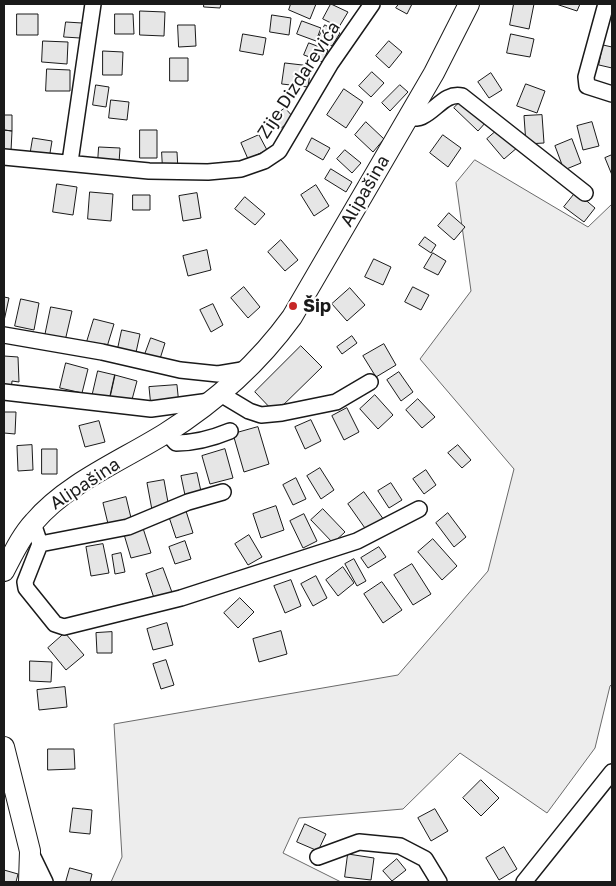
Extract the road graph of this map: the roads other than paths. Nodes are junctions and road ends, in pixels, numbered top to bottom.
1 (93, 4) edge
2 (372, 4) edge
3 (469, 4) edge
4 (606, 4) edge
5 (612, 94) edge
6 (407, 118) junction
7 (4, 157) edge
8 (70, 162) junction
9 (585, 192) dead end
10 (4, 335) edge
11 (248, 369) junction
12 (370, 382) dead end
13 (4, 392) edge
14 (215, 397) junction
15 (230, 431) dead end
16 (166, 432) junction
17 (223, 492) dead end
18 (419, 509) dead end
19 (32, 523) junction
20 (40, 544) junction
21 (4, 571) edge
22 (4, 747) edge
23 (612, 772) edge
24 (318, 857) dead end
25 (35, 880) edge
26 (439, 882) edge
27 (524, 882) edge

1 - 8 street
2 - 8 street, Zije Dizdarevića
3 - 6 main road, Alipašina
4 - 5 street
6 - 9 street
6 - 11 main road, Alipašina
7 - 8 street, Zije Dizdarevića
10 - 11 street
11 - 14 main road, Alipašina
12 - 14 street
13 - 14 street
14 - 16 main road, Alipašina
15 - 16 street
16 - 19 main road, Alipašina
17 - 20 street
18 - 20 street
19 - 20 street
19 - 21 main road, Alipašina
22 - 25 main road
23 - 27 street
24 - 26 street

